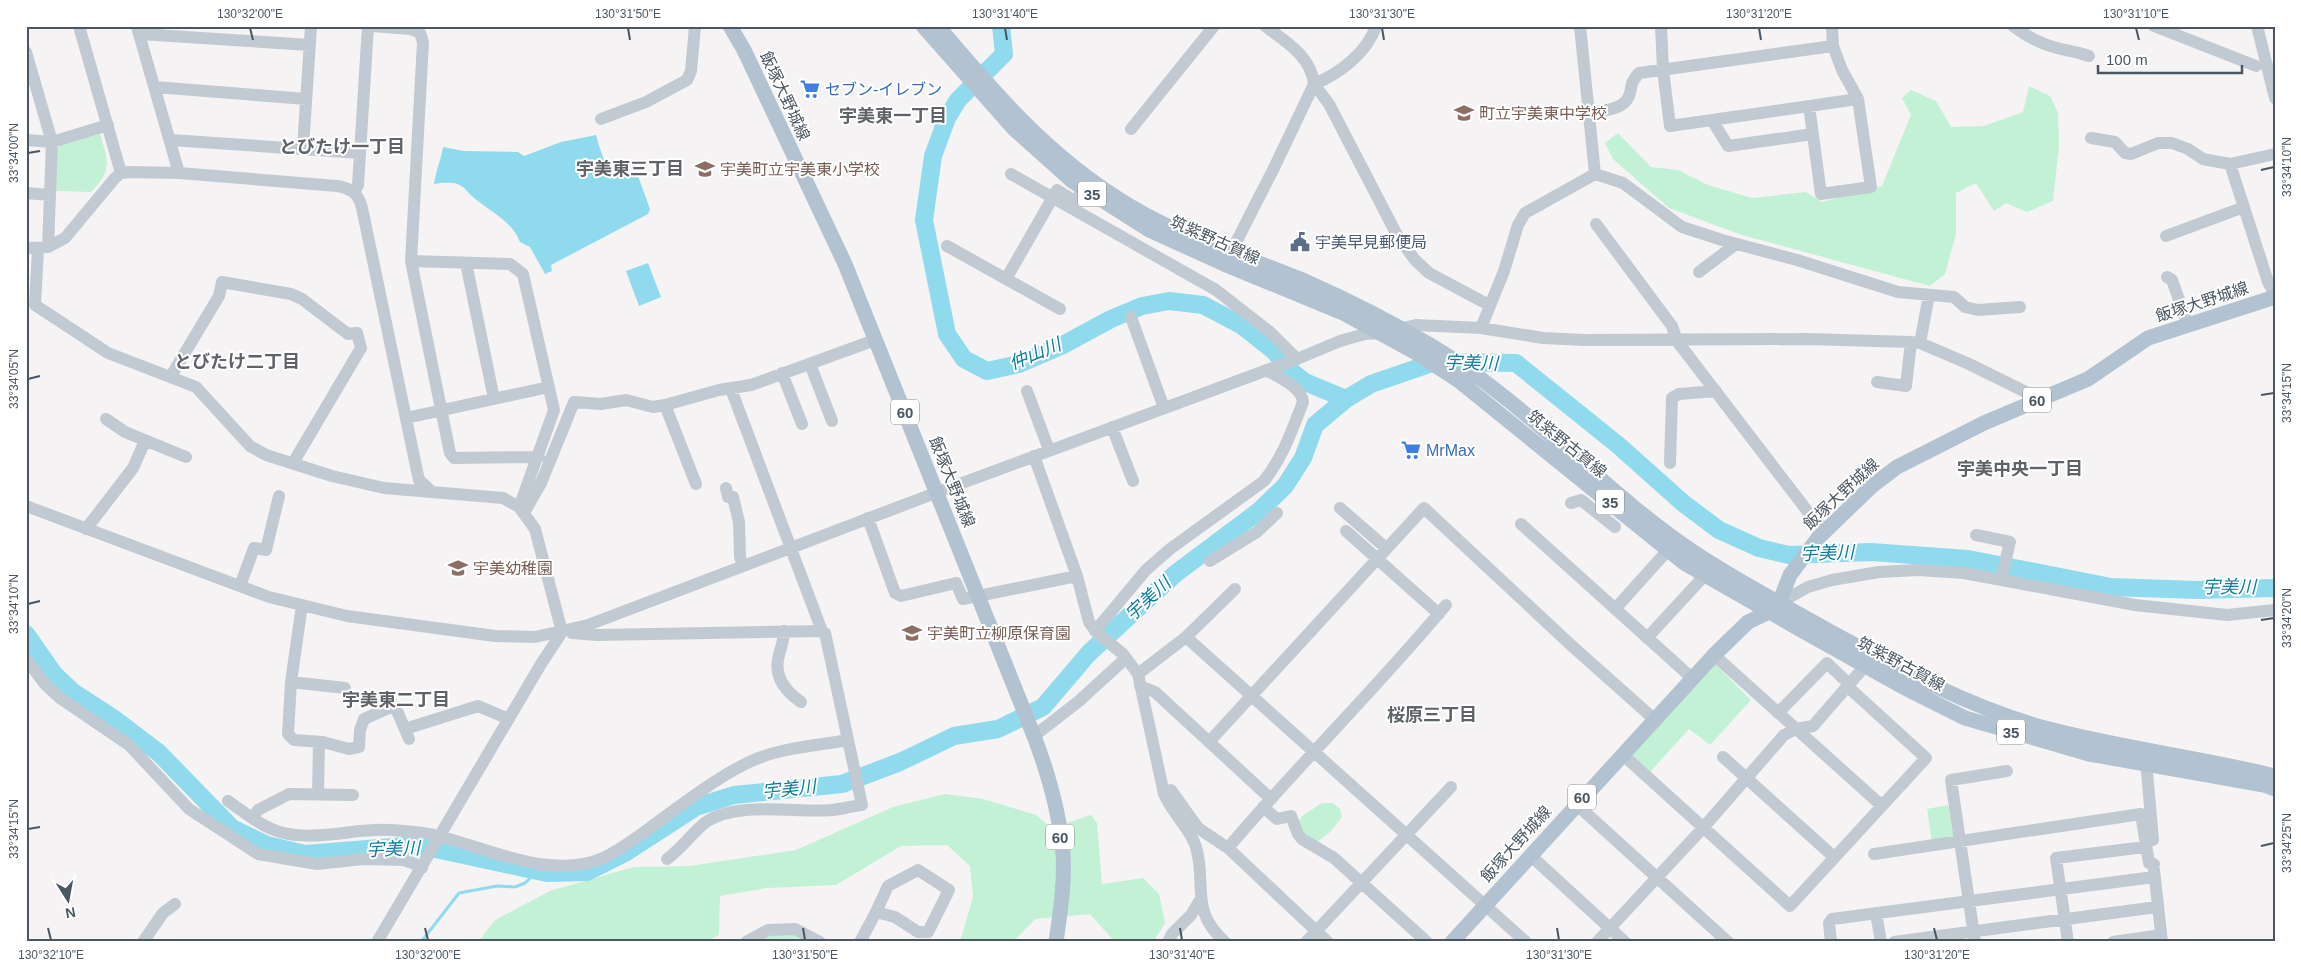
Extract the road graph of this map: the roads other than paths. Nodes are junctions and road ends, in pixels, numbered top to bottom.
1 (79, 26) edge
2 (311, 26) edge
3 (368, 26) edge
4 (373, 26) edge
5 (695, 26) edge
6 (730, 26) edge
7 (923, 26) edge
8 (938, 26) edge
9 (1214, 26) edge
10 (1265, 26) edge
11 (1376, 26) edge
12 (1580, 26) edge
13 (1661, 26) edge
14 (1832, 26) edge
15 (2013, 26) edge
16 (2154, 26) edge
17 (2257, 26) edge
18 (138, 30) edge
19 (310, 45) junction
20 (1833, 46) junction
21 (26, 52) edge
22 (2089, 56) dead end
23 (2256, 66) dead end
24 (966, 68) junction
25 (1663, 70) junction
26 (1314, 84) junction
27 (155, 87) junction
28 (32, 89) edge
29 (986, 90) junction
30 (2275, 98) edge
31 (306, 99) junction
32 (1858, 99) junction
33 (1810, 106) junction
34 (1588, 114) junction
35 (601, 119) dead end
36 (1712, 120) junction
37 (108, 126) junction
38 (1131, 130) dead end
39 (1813, 134) junction
40 (2091, 138) dead end
41 (26, 140) edge
42 (171, 140) junction
43 (52, 142) junction
44 (303, 148) junction
45 (360, 153) junction
46 (2275, 154) edge
47 (2230, 164) junction
48 (121, 173) junction
49 (179, 174) junction
50 (1011, 174) dead end
51 (1596, 174) junction
52 (1084, 189) junction
53 (354, 192) junction
54 (26, 193) edge
55 (49, 196) junction
56 (1051, 198) junction
57 (2244, 207) junction
58 (1596, 224) dead end
59 (2166, 236) dead end
60 (1736, 244) junction
61 (947, 246) dead end
62 (37, 248) edge
63 (1227, 258) junction
64 (410, 261) junction
65 (466, 263) junction
66 (1699, 272) dead end
67 (2167, 277) dead end
68 (1006, 279) junction
69 (1930, 294) junction
70 (2275, 295) edge
71 (31, 305) edge
72 (1489, 305) junction
73 (2020, 307) dead end
74 (1060, 309) dead end
75 (1131, 317) dead end
76 (2188, 326) junction
77 (1402, 328) junction
78 (1481, 328) junction
79 (1383, 333) junction
80 (875, 340) junction
81 (1677, 341) junction
82 (1916, 343) junction
83 (1297, 359) junction
84 (810, 364) junction
85 (1268, 370) junction
86 (782, 374) junction
87 (171, 376) junction
88 (1877, 382) dead end
89 (549, 387) junction
90 (731, 389) junction
91 (1026, 391) dead end
92 (1716, 391) junction
93 (494, 399) junction
94 (2040, 399) junction
95 (665, 405) junction
96 (1164, 408) junction
97 (442, 411) junction
98 (406, 418) junction
99 (106, 419) dead end
100 (832, 421) dead end
101 (802, 424) dead end
102 (1112, 427) junction
103 (146, 441) junction
104 (1049, 450) junction
105 (1034, 456) junction
106 (186, 457) dead end
107 (539, 457) junction
108 (294, 463) junction
109 (1670, 463) dead end
110 (1133, 480) dead end
111 (696, 484) dead end
112 (726, 488) dead end
113 (431, 491) junction
114 (938, 492) junction
115 (278, 496) dead end
116 (1571, 502) dead end
117 (26, 506) edge
118 (1340, 508) dead end
119 (522, 510) junction
120 (1621, 511) junction
121 (1277, 513) dead end
122 (868, 518) junction
123 (1521, 524) dead end
124 (86, 529) junction
125 (1346, 531) dead end
126 (1822, 534) junction
127 (1976, 535) dead end
128 (791, 548) junction
129 (1386, 548) junction
130 (1668, 550) junction
131 (1376, 558) junction
132 (1210, 561) dead end
133 (743, 566) junction
134 (1705, 575) junction
135 (1077, 576) junction
136 (2002, 577) junction
137 (240, 586) junction
138 (1235, 589) dead end
139 (980, 596) junction
140 (302, 605) junction
141 (1774, 607) junction
142 (1615, 609) junction
143 (2275, 610) edge
144 (784, 631) junction
145 (822, 631) junction
146 (562, 632) junction
147 (1096, 632) junction
148 (1186, 637) junction
149 (1647, 638) junction
150 (1714, 655) junction
151 (1124, 656) junction
152 (26, 659) edge
153 (1865, 666) junction
154 (1692, 678) junction
155 (1139, 680) junction
156 (291, 682) junction
157 (1848, 685) junction
158 (345, 688) dead end
159 (1252, 695) junction
160 (801, 702) dead end
161 (1778, 713) junction
162 (509, 719) junction
163 (1654, 719) junction
164 (1796, 730) junction
165 (1033, 732) junction
166 (848, 740) junction
167 (319, 742) junction
168 (1209, 742) junction
169 (1313, 750) junction
170 (1622, 754) junction
171 (1723, 758) dead end
172 (2148, 764) junction
173 (2007, 771) dead end
174 (2275, 776) edge
175 (1746, 778) junction
176 (1451, 788) dead end
177 (2275, 789) edge
178 (318, 794) junction
179 (1164, 794) junction
180 (353, 795) dead end
181 (228, 801) dead end
182 (1266, 803) junction
183 (1576, 804) junction
184 (1880, 805) junction
185 (253, 817) junction
186 (1703, 828) junction
187 (1406, 834) junction
188 (439, 838) junction
189 (1961, 842) junction
190 (2145, 847) junction
191 (1228, 848) junction
192 (1874, 854) dead end
193 (1530, 855) junction
194 (1834, 857) junction
195 (667, 859) dead end
196 (1630, 864) dead end
197 (422, 867) junction
198 (2154, 870) junction
199 (1654, 880) junction
200 (1361, 882) junction
201 (2060, 888) junction
202 (1970, 899) junction
203 (1200, 900) junction
204 (175, 904) dead end
205 (1485, 905) junction
206 (2156, 907) junction
207 (876, 912) junction
208 (1876, 913) junction
209 (2064, 919) junction
210 (1610, 928) junction
211 (1316, 931) junction
212 (1975, 936) edge
213 (2161, 939) edge
214 (143, 942) edge
215 (377, 942) edge
216 (746, 942) edge
217 (820, 942) edge
218 (860, 942) edge
219 (1056, 942) edge
220 (1168, 942) edge
221 (1225, 942) edge
222 (1306, 942) edge
223 (1328, 942) edge
224 (1427, 942) edge
225 (1452, 942) edge
226 (1526, 942) edge
227 (1597, 942) edge
228 (1625, 942) edge
229 (1728, 942) edge
230 (1832, 942) edge
231 (1881, 942) edge
232 (1894, 942) edge
233 (2068, 942) edge
234 (2113, 942) edge

1 - 37 street
2 - 19 street
3 - 45 street
4 - 64 street
5 - 35 street
6 - 80 main road, 飯塚大野城線 / 60
7 - 24 main road, 筑紫野古賀線 / 35
8 - 24 main road, 筑紫野古賀線 / 35
9 - 38 street
10 - 26 street
11 - 26 street
12 - 34 street
13 - 25 street
14 - 20 street
15 - 22 street
16 - 23 street
17 - 30 street
18 - 19 street
18 - 27 street
19 - 31 street
20 - 25 street
20 - 32 street
21 - 28 street
24 - 29 main road, 筑紫野古賀線 / 35
25 - 34 street
25 - 36 street
26 - 63 street
26 - 72 street
27 - 31 street
27 - 42 street
28 - 43 street
29 - 52 main road, 筑紫野古賀線 / 35
29 - 63 main road, 筑紫野古賀線 / 35
31 - 44 street
32 - 33 street
32 - 39 street
33 - 36 street
33 - 39 street
34 - 51 street
36 - 39 street
37 - 43 street
37 - 48 street
40 - 47 street
41 - 43 street
42 - 44 street
42 - 49 street
43 - 55 street
44 - 45 street
45 - 53 street
46 - 47 street
47 - 57 street
48 - 49 street
48 - 62 street
49 - 53 street
50 - 56 street
51 - 60 street
51 - 72 street
52 - 56 street
52 - 63 main road, 筑紫野古賀線 / 35
53 - 98 street
54 - 55 street
55 - 62 street
56 - 68 street
56 - 83 street
57 - 59 street
57 - 70 street
58 - 81 street
60 - 66 street
60 - 69 street
61 - 68 street
62 - 71 street
63 - 77 main road, 筑紫野古賀線 / 35
63 - 79 main road, 筑紫野古賀線 / 35
64 - 65 street
64 - 97 street
65 - 89 street
65 - 93 street
67 - 76 street
68 - 74 street
69 - 73 street
69 - 82 street
70 - 76 main road, 飯塚大野城線 / 60
71 - 87 street
72 - 78 street
75 - 96 street
76 - 94 main road, 飯塚大野城線 / 60
77 - 78 street
77 - 79 street
77 - 141 main road, 筑紫野古賀線 / 35
78 - 81 street
79 - 83 street
79 - 120 main road, 筑紫野古賀線 / 35
80 - 84 street
80 - 114 main road, 飯塚大野城線 / 60
81 - 82 street
81 - 92 street
82 - 88 street
82 - 94 street
83 - 85 street
84 - 86 street
84 - 100 street
85 - 96 street
85 - 147 street
86 - 90 street
86 - 101 street
87 - 108 street
87 - 108 street
89 - 93 street
89 - 107 street
90 - 95 street
90 - 128 street
91 - 104 street
92 - 109 street
92 - 126 street
93 - 97 street
94 - 126 main road, 飯塚大野城線 / 60
95 - 111 street
95 - 119 street
96 - 102 street
97 - 98 street
97 - 107 street
98 - 113 street
99 - 103 street
102 - 104 street
102 - 110 street
103 - 106 street
103 - 124 street
104 - 105 street
105 - 114 street
105 - 135 street
107 - 119 street
108 - 113 street
112 - 133 street
113 - 119 street
114 - 122 street
114 - 139 main road, 飯塚大野城線 / 60
115 - 137 street
116 - 120 street
117 - 124 street
118 - 129 street
119 - 146 street
120 - 130 main road, 筑紫野古賀線 / 35
121 - 132 street
122 - 128 street
122 - 139 street
123 - 142 street
124 - 137 street
125 - 131 street
126 - 141 main road, 飯塚大野城線 / 60
127 - 136 street
128 - 133 street
128 - 145 street
129 - 131 street
129 - 163 street
130 - 134 main road, 筑紫野古賀線 / 35
130 - 142 street
131 - 159 street
131 - 169 street
133 - 146 street
134 - 141 main road, 筑紫野古賀線 / 35
134 - 149 street
135 - 139 street
135 - 147 street
136 - 141 street
136 - 143 street
137 - 140 street
138 - 148 street
139 - 165 main road, 飯塚大野城線 / 60
140 - 146 street
140 - 156 street
141 - 150 main road, 飯塚大野城線 / 60
141 - 153 main road, 筑紫野古賀線 / 35
141 - 174 main road, 筑紫野古賀線 / 35
142 - 149 street
144 - 145 street
144 - 146 street
144 - 160 street
145 - 166 street
146 - 162 street
147 - 151 street
148 - 155 street
148 - 159 street
149 - 154 street
150 - 154 main road, 飯塚大野城線 / 60
150 - 161 street
151 - 155 street
151 - 165 street
152 - 197 street
153 - 157 street
153 - 172 main road, 筑紫野古賀線 / 35
154 - 163 main road, 飯塚大野城線 / 60
155 - 168 street
155 - 179 street
156 - 158 street
156 - 167 street
157 - 161 street
157 - 164 street
157 - 184 street
159 - 168 street
159 - 169 street
161 - 164 street
162 - 167 street
162 - 188 street
163 - 170 main road, 飯塚大野城線 / 60
164 - 175 street
164 - 184 street
165 - 219 main road, 飯塚大野城線 / 60
166 - 188 street
166 - 195 street
167 - 178 street
168 - 182 street
169 - 182 street
169 - 187 street
170 - 183 main road, 飯塚大野城線 / 60
170 - 186 street
171 - 175 street
172 - 177 main road, 筑紫野古賀線 / 35
172 - 198 street
173 - 189 street
175 - 186 street
175 - 194 street
176 - 187 street
178 - 180 street
178 - 185 street
179 - 191 street
179 - 203 street
181 - 185 street
182 - 191 street
182 - 200 street
183 - 193 main road, 飯塚大野城線 / 60
183 - 199 street
184 - 194 street
185 - 188 street
186 - 194 street
186 - 199 street
187 - 200 street
187 - 205 street
188 - 197 street
189 - 190 street
189 - 192 street
189 - 202 street
190 - 198 street
190 - 201 street
191 - 211 street
193 - 205 main road, 飯塚大野城線 / 60
193 - 210 street
196 - 199 street
197 - 215 street
198 - 201 street
198 - 206 street
199 - 210 street
199 - 229 street
200 - 211 street
200 - 224 street
201 - 202 street
201 - 209 street
202 - 208 street
202 - 212 street
203 - 220 street
203 - 221 street
204 - 214 street
205 - 225 main road, 飯塚大野城線 / 60
205 - 226 street
206 - 209 street
206 - 213 street
207 - 207 street
207 - 218 street
208 - 230 street
208 - 231 street
209 - 212 street
209 - 233 street
210 - 227 street
210 - 228 street
211 - 222 street
211 - 223 street
212 - 232 street
213 - 234 street
216 - 217 street

